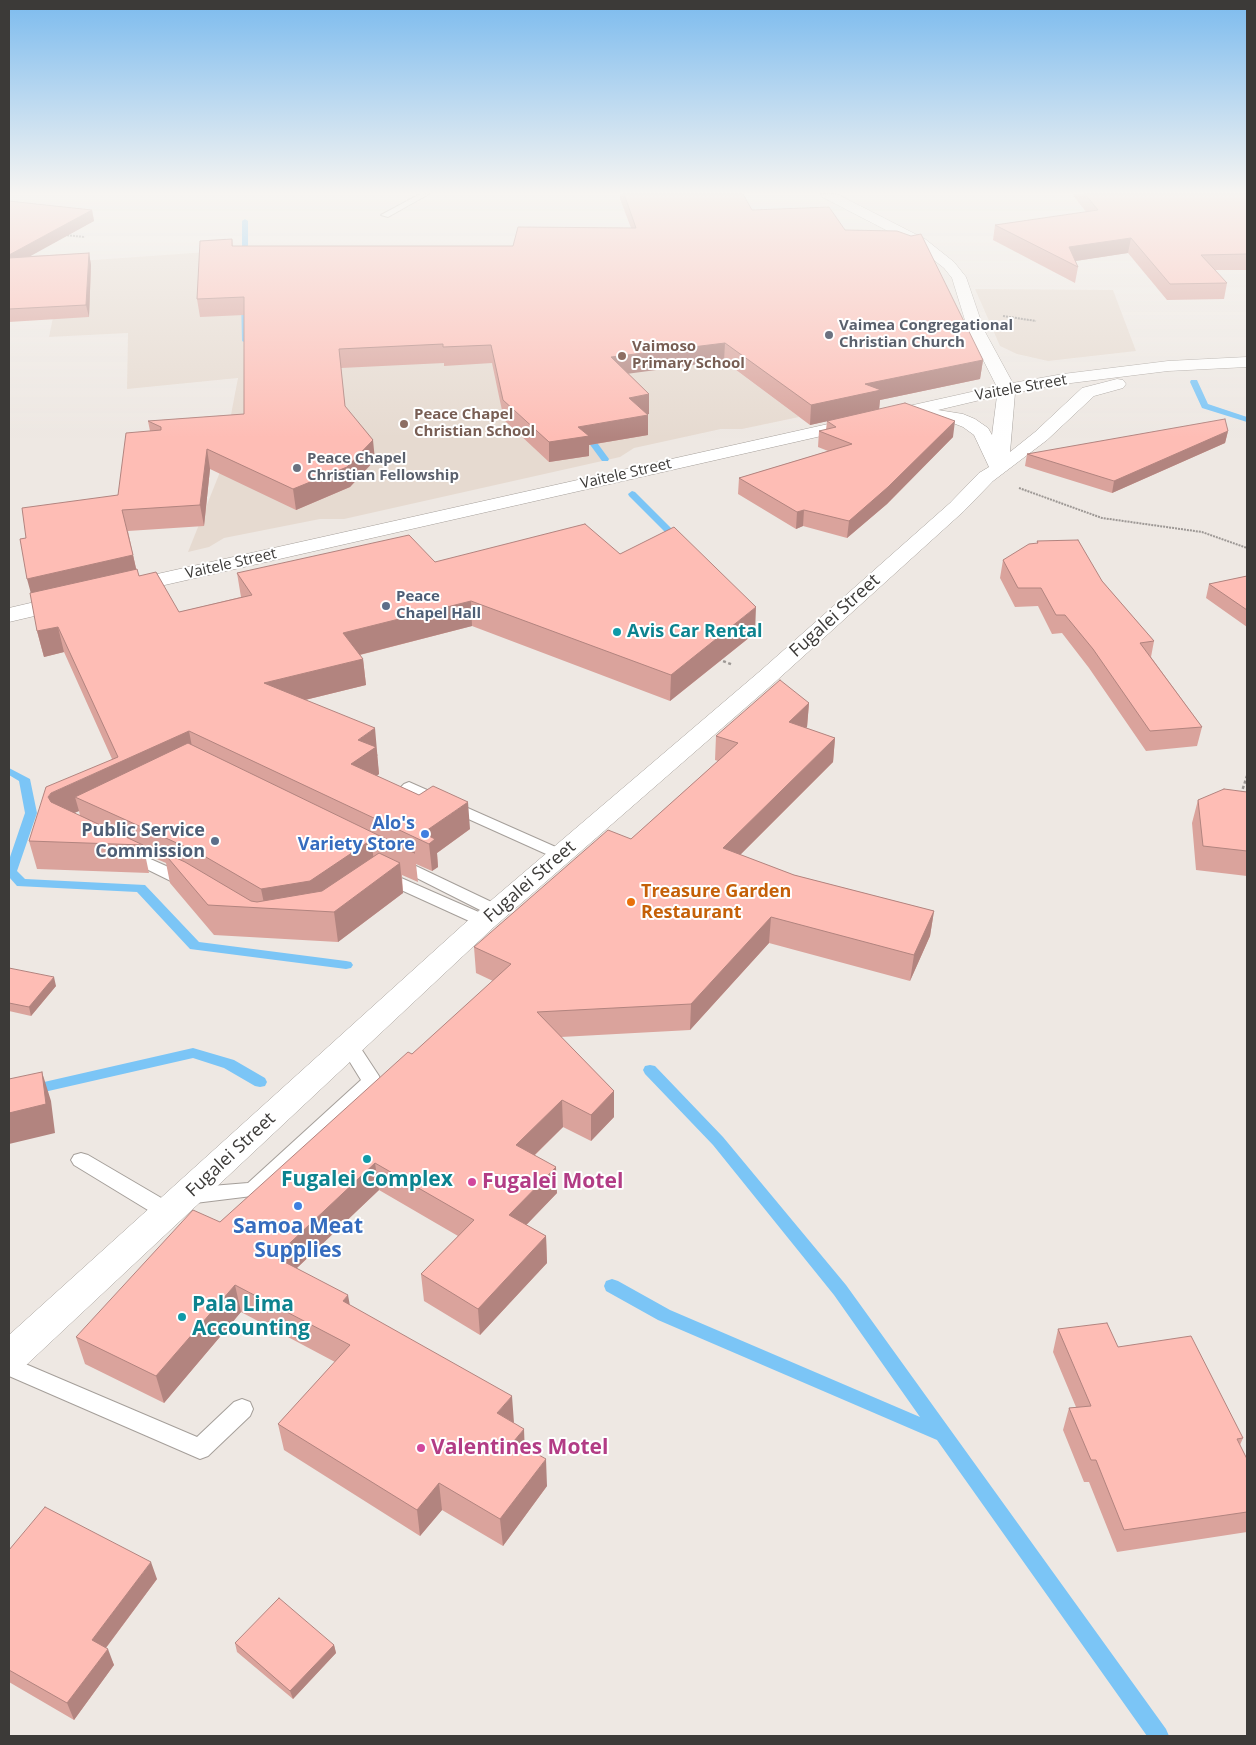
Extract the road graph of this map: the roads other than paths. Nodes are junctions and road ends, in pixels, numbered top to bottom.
1 (957, 275) edge
2 (1247, 363) edge
3 (1007, 389) junction
4 (817, 430) junction
5 (993, 473) junction
6 (9, 615) edge
7 (409, 787) dead end
8 (118, 850) edge
9 (380, 854) edge
10 (561, 855) junction
11 (366, 885) edge
12 (198, 887) edge
13 (490, 916) junction
14 (81, 1160) dead end
15 (177, 1204) junction
16 (9, 1358) edge
17 (9, 1366) edge
18 (242, 1409) dead end

1 - 3 main road
2 - 3 main road, Vaitele Street
2 - 5 main road, Fugalei Street
3 - 4 main road, Vaitele Street
3 - 5 main road
4 - 5 main road
4 - 6 main road, Vaitele Street
5 - 10 main road, Fugalei Street
7 - 10 lane
8 - 12 lane
9 - 13 lane
10 - 13 main road, Fugalei Street
11 - 13 lane
13 - 15 main road, Fugalei Street
14 - 15 lane
15 - 16 main road, Fugalei Street
17 - 18 lane

